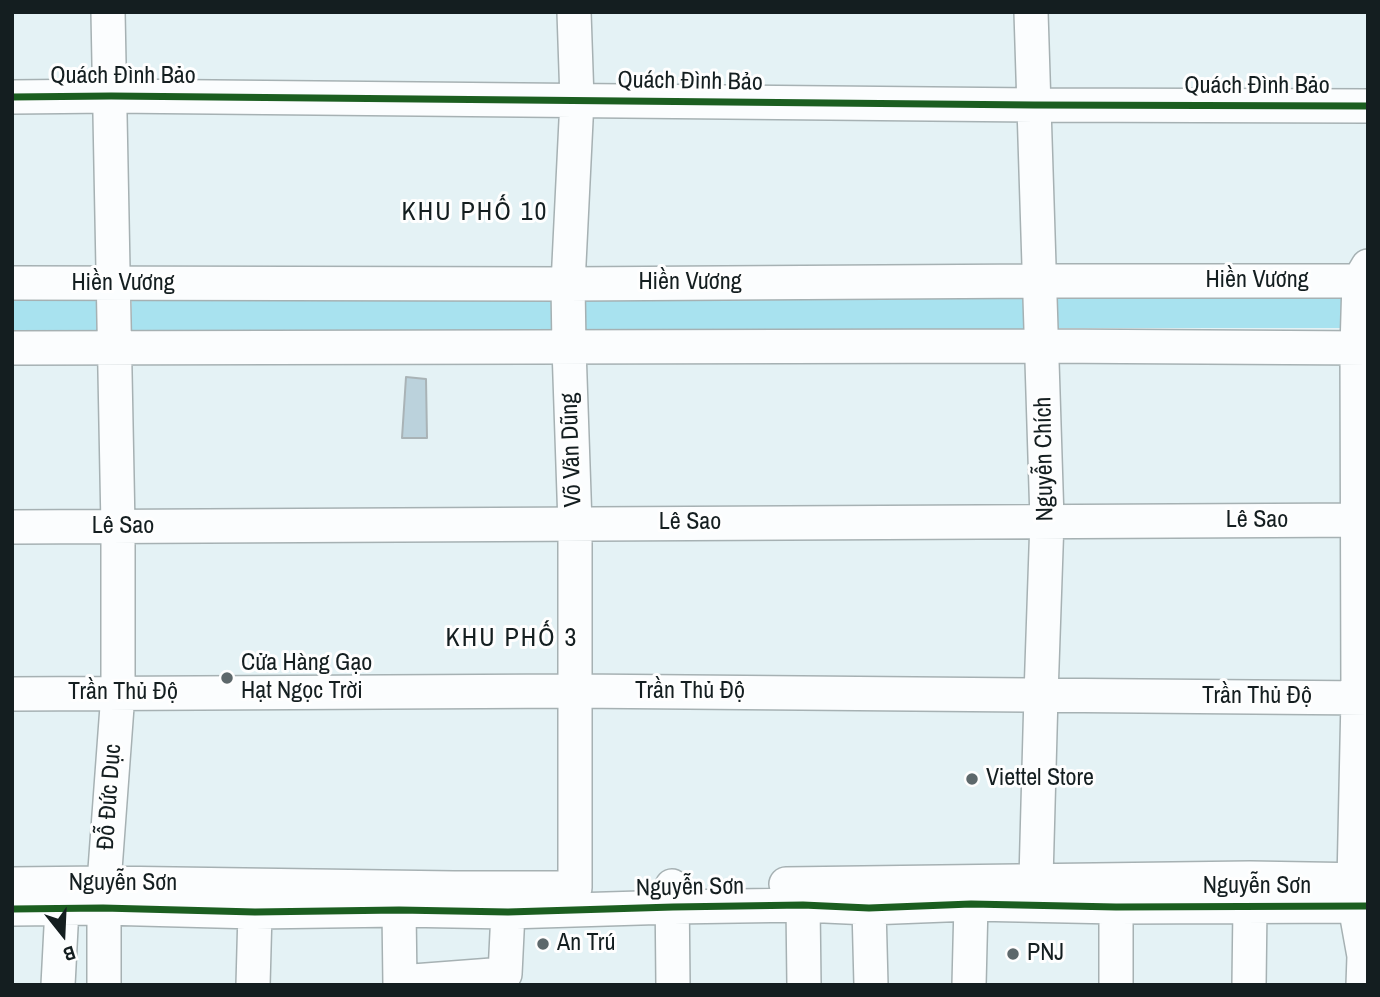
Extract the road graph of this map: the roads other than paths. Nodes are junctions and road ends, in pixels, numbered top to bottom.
1 (108, 12) edge
2 (574, 12) edge
3 (1031, 12) edge
4 (111, 96) junction
5 (12, 97) edge
6 (576, 100) junction
7 (1034, 105) junction
8 (1368, 106) edge
9 (1365, 276) edge
10 (1040, 281) junction
11 (12, 283) edge
12 (114, 284) junction
13 (568, 284) junction
14 (1042, 346) junction
15 (12, 348) edge
16 (115, 348) junction
17 (569, 348) junction
18 (1363, 348) edge
19 (1047, 520) junction
20 (1363, 520) edge
21 (575, 524) junction
22 (12, 527) edge
23 (118, 527) junction
24 (574, 691) junction
25 (118, 693) junction
26 (12, 694) edge
27 (1041, 695) junction
28 (1363, 698) edge
29 (12, 884) edge
30 (575, 888) junction
31 (1037, 892) junction
32 (1361, 893) edge
33 (104, 896) junction
34 (673, 896) junction
35 (971, 904) junction
36 (803, 905) junction
37 (1250, 906) junction
38 (1116, 907) junction
39 (62, 908) junction
40 (869, 908) junction
41 (12, 909) edge
42 (399, 910) junction
43 (255, 912) junction
44 (508, 912) junction
45 (1365, 962) edge
46 (400, 983) edge
47 (58, 985) edge
48 (104, 985) edge
49 (253, 985) edge
50 (673, 985) edge
51 (804, 985) edge
52 (871, 985) edge
53 (969, 985) edge
54 (1116, 985) edge
55 (1249, 985) edge

1 - 4 street, Đỗ Đức Dục
2 - 6 street, Võ Văn Dũng
3 - 7 street, Nguyễn Chích
4 - 5 street, Quách Đình Bảo
4 - 6 street, Quách Đình Bảo
4 - 12 street, Đỗ Đức Dục
6 - 7 street, Quách Đình Bảo
6 - 13 street, Võ Văn Dũng
7 - 8 street, Quách Đình Bảo
7 - 10 street, Nguyễn Chích
9 - 10 street, Hiền Vương
9 - 18 street
10 - 13 street, Hiền Vương
10 - 14 street, Nguyễn Chích
11 - 12 street, Hiền Vương
12 - 13 street, Hiền Vương
12 - 16 street, Đỗ Đức Dục
13 - 17 street, Võ Văn Dũng
14 - 17 street
14 - 18 street
14 - 19 street, Nguyễn Chích
15 - 16 street
16 - 17 street
16 - 23 street, Đỗ Đức Dục
17 - 21 street, Võ Văn Dũng
18 - 20 street
19 - 20 street, Lê Sao
19 - 21 street, Lê Sao
19 - 27 street, Nguyễn Chích
20 - 28 street
21 - 23 street, Lê Sao
21 - 24 street, Võ Văn Dũng
22 - 23 street, Lê Sao
23 - 25 street, Đỗ Đức Dục
24 - 25 street, Trần Thủ Độ
24 - 27 street, Trần Thủ Độ
24 - 30 street, Võ Văn Dũng
25 - 26 street, Trần Thủ Độ
25 - 33 street, Đỗ Đức Dục
27 - 28 street, Trần Thủ Độ
27 - 31 street, Nguyễn Chích
28 - 32 street
29 - 33 street, Nguyễn Sơn
30 - 33 street, Nguyễn Sơn
30 - 34 street, Nguyễn Sơn
31 - 32 street, Nguyễn Sơn
31 - 34 street, Nguyễn Sơn
31 - 35 street, Nguyễn Sơn
31 - 38 street, Nguyễn Sơn
32 - 37 street, Nguyễn Sơn
32 - 45 street
33 - 39 street, Nguyễn Sơn
33 - 43 street, Nguyễn Sơn
33 - 48 street, Đỗ Đức Dục
34 - 36 street, Nguyễn Sơn
34 - 44 street, Nguyễn Sơn
34 - 50 street
35 - 40 street, Nguyễn Sơn
35 - 53 street
36 - 40 street, Nguyễn Sơn
36 - 51 street
37 - 38 street, Nguyễn Sơn
37 - 55 street
38 - 54 street
39 - 41 street, Nguyễn Sơn
39 - 47 street
40 - 52 street
42 - 43 street, Nguyễn Sơn
42 - 44 street, Nguyễn Sơn
42 - 46 street
43 - 49 street
44 - 46 street

